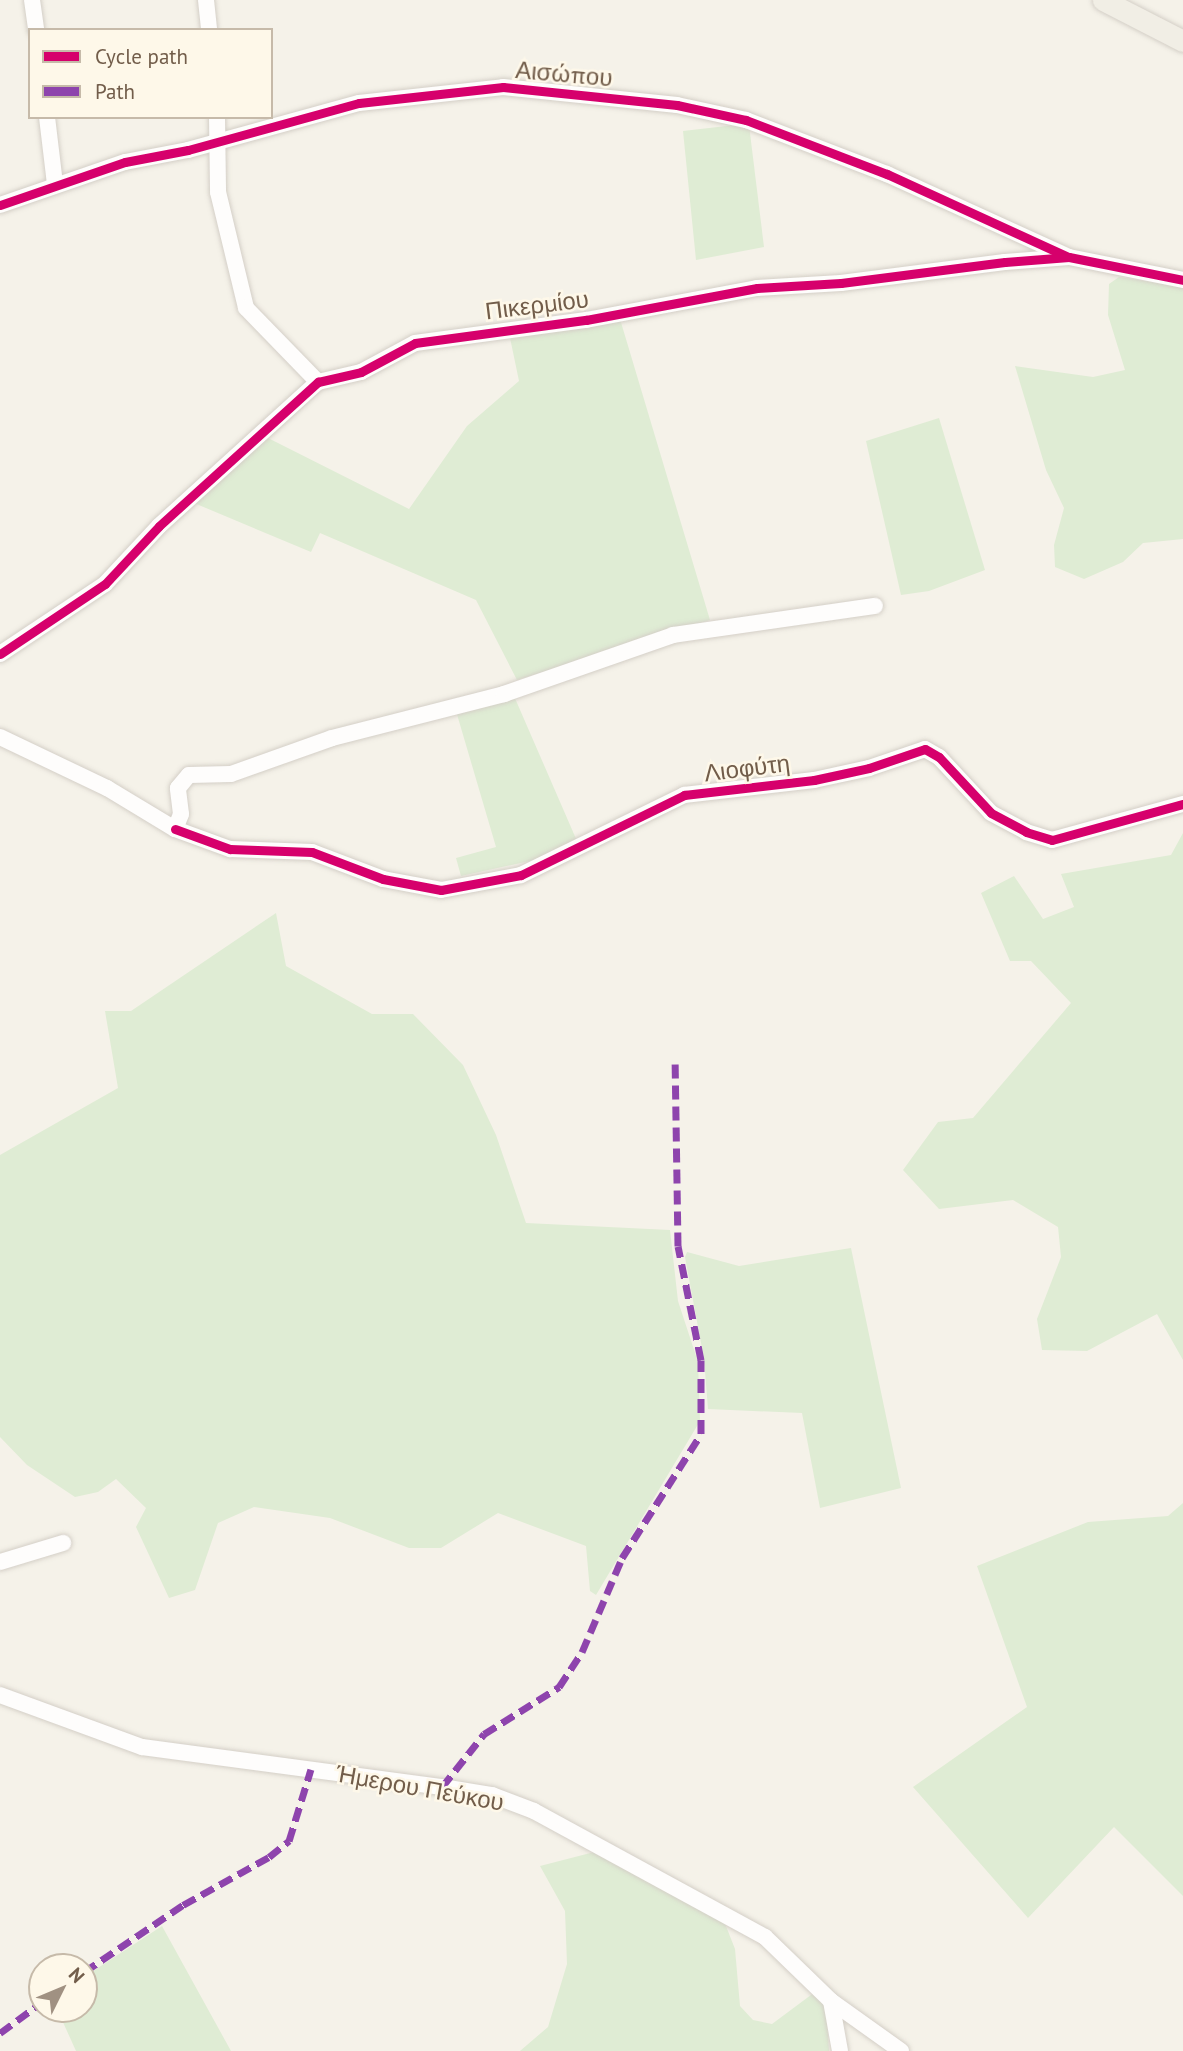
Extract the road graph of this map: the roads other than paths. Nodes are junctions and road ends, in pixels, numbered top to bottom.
1 (32, 0) edge
2 (206, 0) edge
3 (1104, 0) edge
4 (1137, 0) edge
5 (1183, 24) edge
6 (36, 28) edge
7 (209, 28) edge
8 (1183, 40) edge
9 (47, 119) edge
10 (217, 119) edge
11 (216, 143) junction
12 (55, 184) junction
13 (0, 205) edge
14 (1069, 257) junction
15 (1183, 281) edge
16 (318, 382) junction
17 (875, 606) dead end
18 (0, 654) edge
19 (0, 737) edge
20 (1183, 804) edge
21 (175, 829) junction
22 (63, 1543) dead end
23 (0, 1562) edge
24 (0, 1695) edge
25 (831, 2001) junction
26 (840, 2051) edge
27 (901, 2051) edge

1 - 6 street
2 - 7 street
3 - 8 main road
4 - 5 main road
9 - 12 street
10 - 11 street
11 - 12 street, Αισώπου
11 - 14 street, Αισώπου
11 - 16 street
12 - 13 street, Αισώπου
14 - 15 street, Πικερμίου
14 - 16 street, Πικερμίου
16 - 18 street, Πικερμίου
17 - 21 street
19 - 21 street
20 - 21 street, Λιοφύτη
22 - 23 street
24 - 25 street, Ήμερου Πεύκου
25 - 26 street
25 - 27 street, Ήμερου Πεύκου

